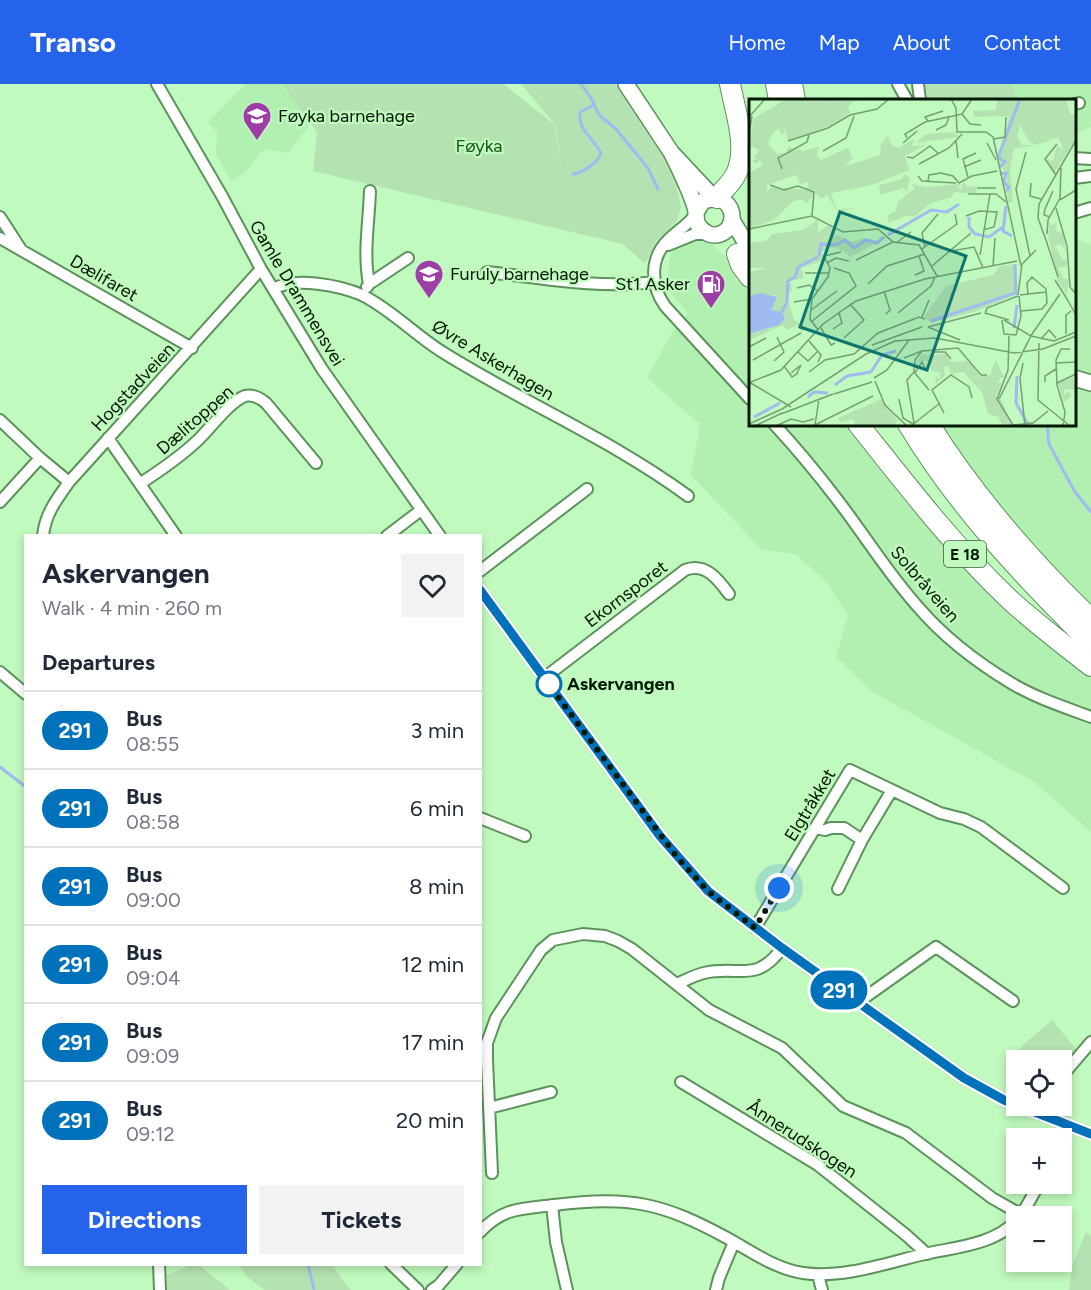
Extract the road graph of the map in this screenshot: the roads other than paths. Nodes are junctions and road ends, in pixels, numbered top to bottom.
1 (157, 84) edge
2 (626, 84) edge
3 (730, 84) edge
4 (776, 84) edge
5 (792, 84) edge
6 (898, 84) edge
7 (918, 84) edge
8 (779, 99) edge
9 (795, 99) edge
10 (906, 99) edge
11 (920, 99) edge
12 (671, 152) junction
13 (1076, 158) edge
14 (1091, 159) edge
15 (1091, 176) edge
16 (1076, 178) edge
17 (723, 189) junction
18 (370, 191) dead end
19 (1091, 208) edge
20 (696, 212) junction
21 (1076, 212) edge
22 (0, 217) edge
23 (732, 220) junction
24 (712, 234) junction
25 (0, 238) edge
26 (20, 248) junction
27 (663, 248) junction
28 (746, 257) edge
29 (408, 258) dead end
30 (261, 269) junction
31 (487, 272) dead end
32 (749, 276) edge
33 (654, 282) junction
34 (369, 284) junction
35 (274, 289) junction
36 (362, 296) junction
37 (192, 348) junction
38 (1076, 369) edge
39 (1091, 373) edge
40 (1076, 379) edge
41 (1091, 383) edge
42 (749, 398) edge
43 (0, 420) edge
44 (776, 426) edge
45 (860, 426) edge
46 (909, 426) edge
47 (930, 426) edge
48 (108, 438) junction
49 (40, 458) junction
50 (316, 463) dead end
51 (69, 482) junction
52 (141, 483) junction
53 (587, 489) dead end
54 (688, 496) dead end
55 (0, 502) edge
56 (421, 510) junction
57 (43, 534) edge
58 (175, 534) edge
59 (390, 534) edge
60 (439, 534) edge
61 (482, 569) edge
62 (482, 593) edge
63 (729, 594) dead end
64 (1091, 619) edge
65 (1091, 643) edge
66 (1091, 666) edge
67 (0, 672) edge
68 (544, 678) junction
69 (24, 692) edge
70 (1091, 717) edge
71 (892, 790) junction
72 (482, 820) edge
73 (815, 828) junction
74 (525, 836) dead end
75 (862, 840) junction
76 (1063, 888) dead end
77 (838, 889) dead end
78 (755, 928) junction
79 (782, 948) junction
80 (677, 984) junction
81 (1013, 1001) dead end
82 (857, 1003) junction
83 (1091, 1042) edge
84 (1072, 1064) edge
85 (681, 1082) dead end
86 (551, 1092) dead end
87 (1006, 1101) edge
88 (489, 1108) junction
89 (1052, 1116) edge
90 (1067, 1125) junction
91 (1066, 1128) edge
92 (1091, 1134) edge
93 (492, 1173) dead end
94 (552, 1205) junction
95 (1006, 1208) edge
96 (1006, 1230) edge
97 (482, 1231) edge
98 (734, 1242) junction
99 (927, 1254) junction
100 (159, 1266) edge
101 (394, 1266) edge
102 (455, 1266) edge
103 (818, 1275) junction
104 (160, 1290) edge
105 (418, 1290) edge
106 (432, 1290) edge
107 (567, 1290) edge
108 (716, 1290) edge
109 (822, 1290) edge

1 - 30 street, Gamle Drammensvei
2 - 12 main road
3 - 17 highway
4 - 8 highway
5 - 9 highway
6 - 10 street
7 - 11 street
12 - 17 main road
12 - 20 main road
13 - 14 street
15 - 16 street
17 - 20 main road
17 - 23 main road
18 - 34 street
19 - 21 street
20 - 24 main road
20 - 27 street
22 - 26 street
23 - 24 main road
23 - 28 main road
24 - 27 street
24 - 28 main road
25 - 26 street, Dælifaret
26 - 37 street, Dælifaret
27 - 33 street
28 - 32 highway
29 - 34 street
30 - 35 street, Gamle Drammensvei
30 - 37 street, Hogstadveien
31 - 33 street
33 - 42 street
34 - 36 street
35 - 36 street, Øvre Askerhagen
35 - 56 street, Gamle Drammensvei
36 - 54 street, Øvre Askerhagen
37 - 48 street, Hogstadveien
38 - 39 main road
40 - 41 main road
43 - 49 street
44 - 70 street, Solbråveien
45 - 66 highway, E 18
46 - 65 highway, E 18
47 - 64 highway, E 18
48 - 51 street, Hogstadveien
48 - 52 street
49 - 51 street
49 - 55 street
50 - 52 street, Dælitoppen
51 - 57 street, Hogstadveien
52 - 58 street
53 - 61 street
56 - 59 street
56 - 60 street, Gamle Drammensvei
62 - 68 street
63 - 68 street, Ekornsporet
67 - 69 street
68 - 78 street
71 - 73 street, Elgtråkket
71 - 75 street
71 - 76 street, Elgtråkket
72 - 74 street
73 - 75 street
73 - 78 street, Elgtråkket
75 - 77 street
78 - 79 street
79 - 80 street
79 - 82 street
80 - 88 street
80 - 95 street
81 - 82 street
82 - 87 street
83 - 84 street
85 - 99 street, Ånnerudskogen
86 - 88 street
88 - 93 street
89 - 90 street
90 - 91 street
90 - 92 street
94 - 97 street
94 - 98 street
94 - 107 street
96 - 99 street
98 - 103 street
98 - 108 street
99 - 103 street
100 - 104 street
101 - 105 street
102 - 106 street
103 - 109 street

